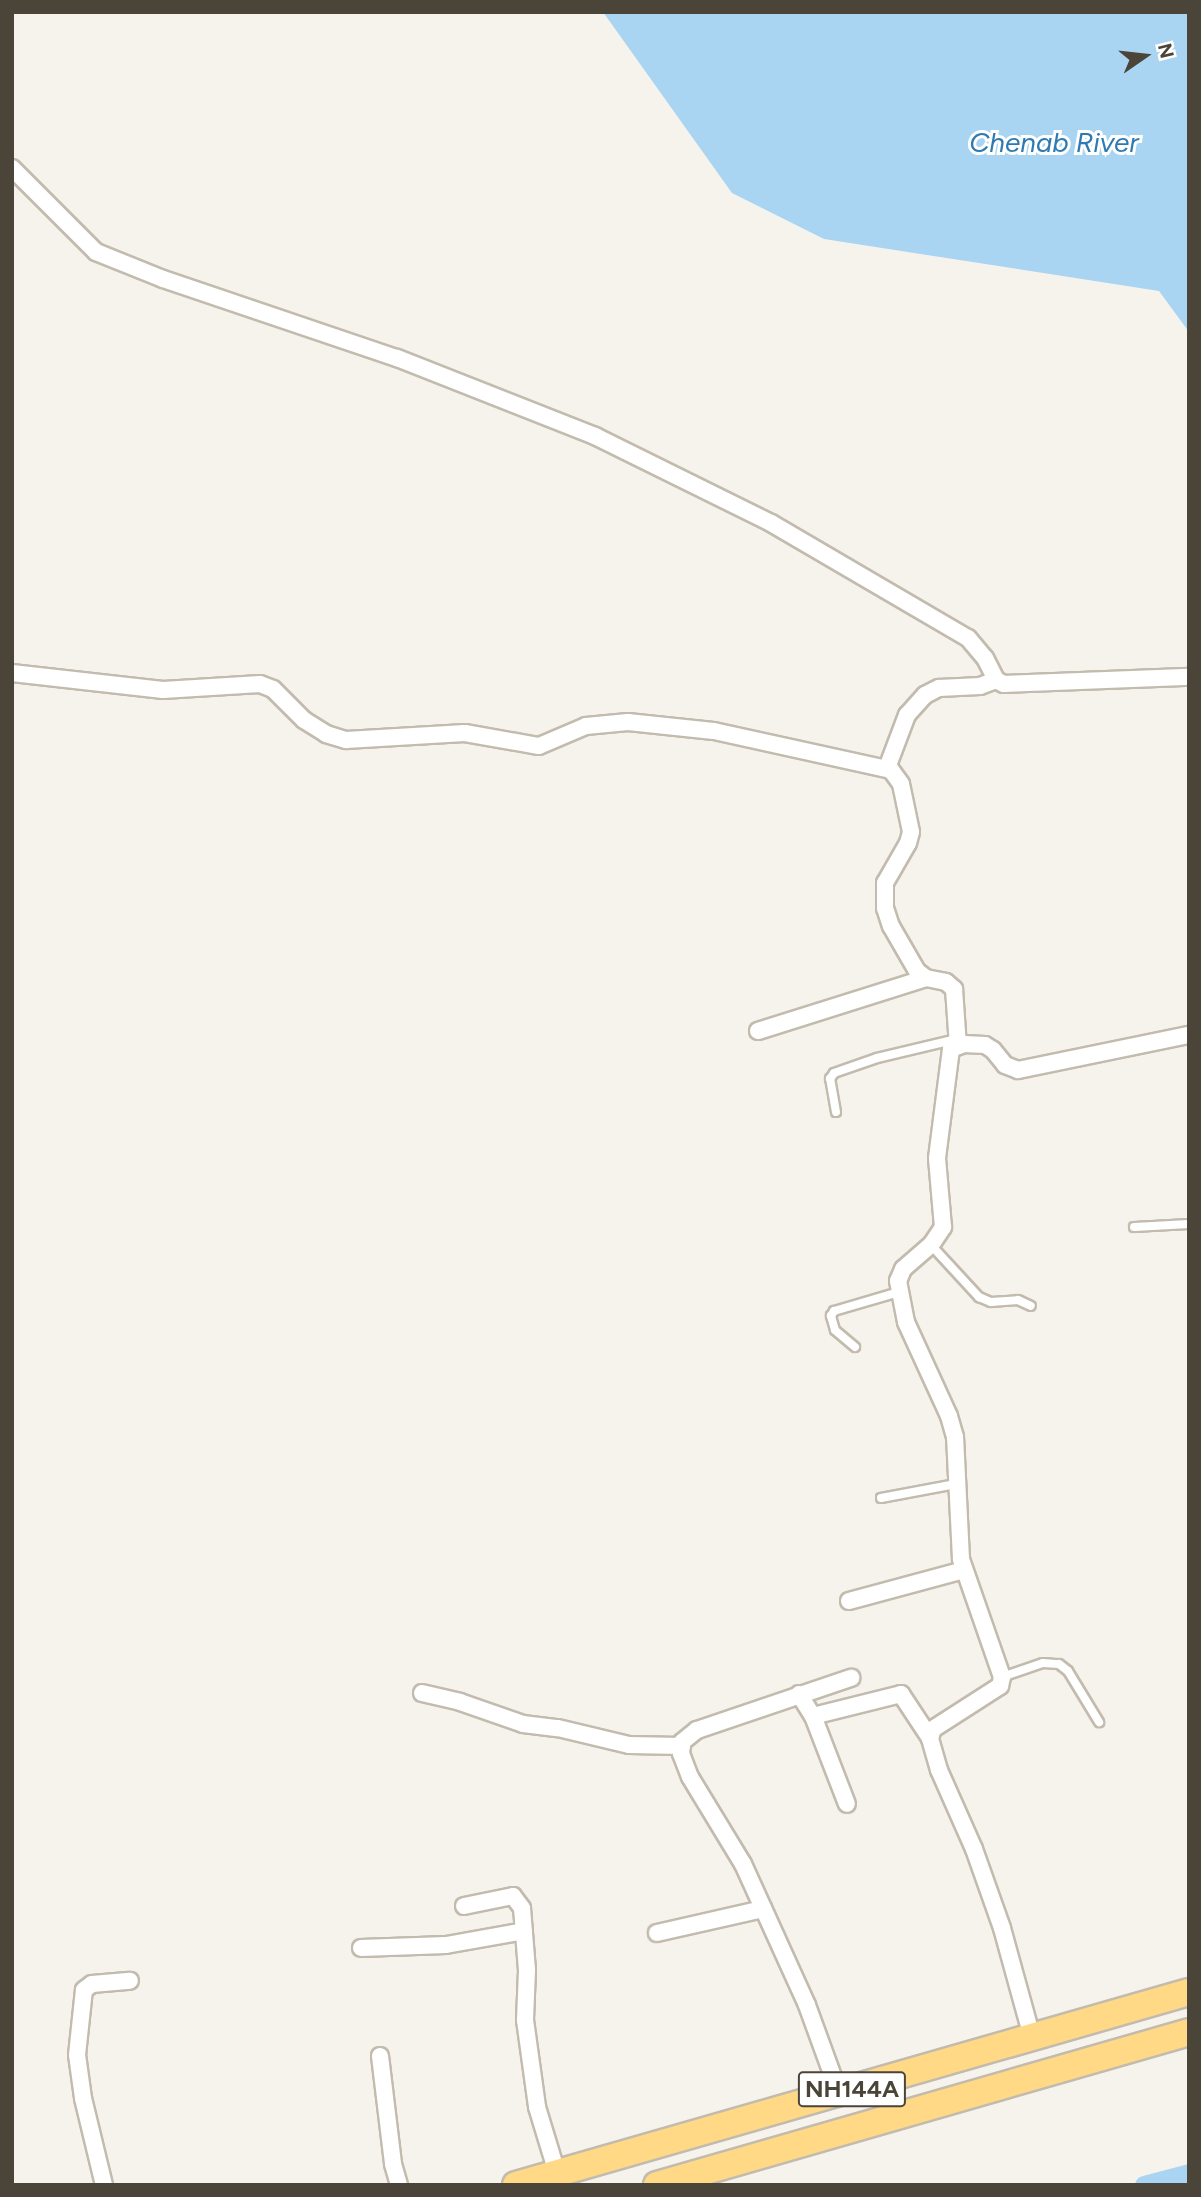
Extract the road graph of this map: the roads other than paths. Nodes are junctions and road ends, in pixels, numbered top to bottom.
1 (12, 168) edge
2 (12, 673) edge
3 (1189, 677) edge
4 (996, 680) junction
5 (887, 768) junction
6 (926, 978) junction
7 (758, 1031) dead end
8 (1189, 1035) edge
9 (957, 1043) junction
10 (836, 1112) dead end
11 (1189, 1224) edge
12 (1134, 1227) dead end
13 (930, 1245) junction
14 (899, 1292) junction
15 (1031, 1306) dead end
16 (855, 1347) dead end
17 (956, 1484) junction
18 (881, 1498) dead end
19 (964, 1570) junction
20 (849, 1601) dead end
21 (1002, 1677) junction
22 (851, 1678) dead end
23 (422, 1693) dead end
24 (799, 1694) junction
25 (813, 1716) junction
26 (1099, 1722) dead end
27 (930, 1738) junction
28 (682, 1745) junction
29 (847, 1804) dead end
30 (464, 1906) dead end
31 (763, 1909) junction
32 (524, 1931) junction
33 (657, 1933) dead end
34 (361, 1948) dead end
35 (130, 1981) dead end
36 (1189, 1992) edge
37 (1189, 2032) edge
38 (1032, 2037) junction
39 (380, 2056) dead end
40 (839, 2093) junction
41 (557, 2173) junction
42 (104, 2185) edge
43 (399, 2185) edge
44 (516, 2185) edge
45 (657, 2185) edge

1 - 4 street
2 - 5 street
3 - 4 street
4 - 5 street
5 - 6 street
6 - 7 street
6 - 9 street
8 - 9 street
9 - 10 lane
9 - 13 street
11 - 12 lane
13 - 14 street
13 - 15 lane
14 - 16 lane
14 - 17 street
17 - 18 lane
17 - 19 street
19 - 20 street
19 - 21 street
21 - 26 lane
21 - 27 street
22 - 24 street
23 - 28 street
24 - 25 street
24 - 28 street
25 - 27 street
25 - 29 street
27 - 38 street
28 - 31 street
30 - 32 street
31 - 33 street
31 - 40 street
32 - 34 street
32 - 41 street
35 - 42 street
36 - 38 highway, NH144A
37 - 45 highway, NH144A
38 - 40 highway, NH144A
39 - 43 street
40 - 41 highway, NH144A
41 - 44 highway, NH144A

